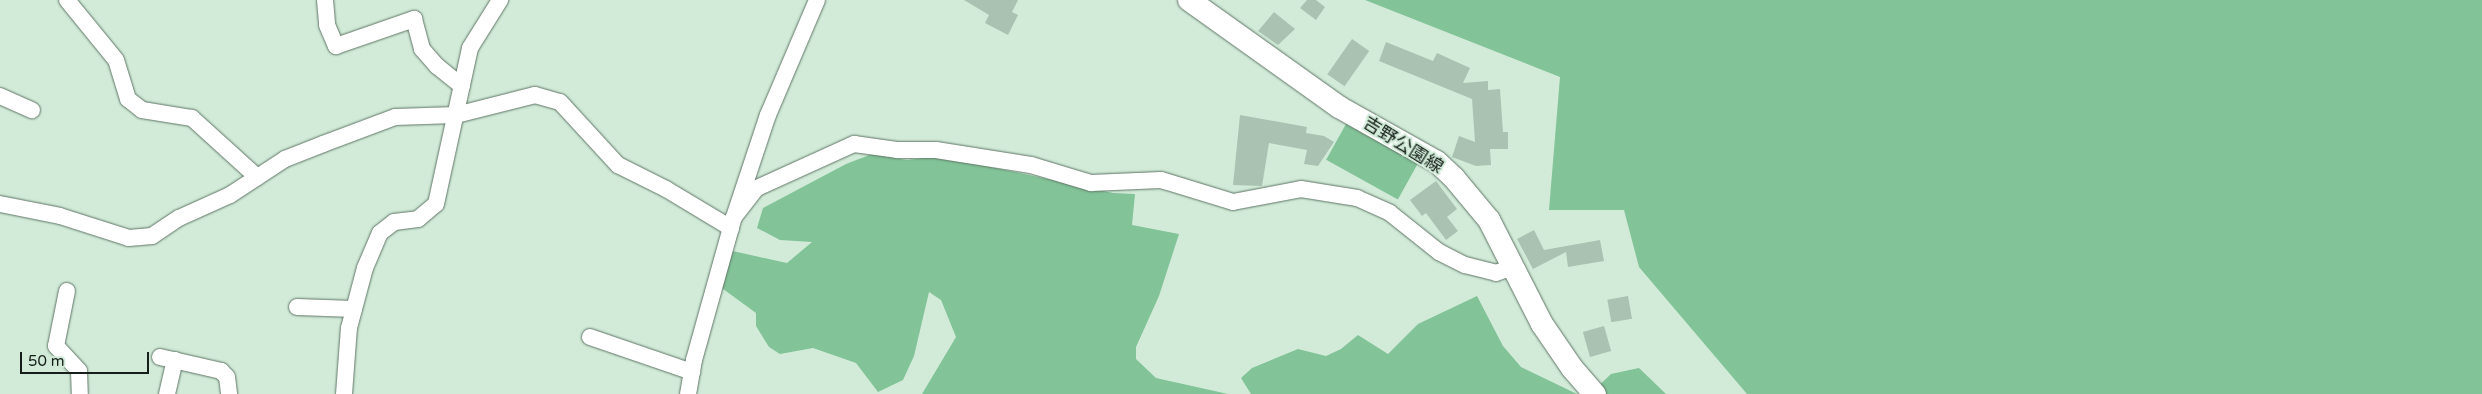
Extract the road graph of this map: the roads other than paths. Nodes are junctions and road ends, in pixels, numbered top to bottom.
1 (67, 0) edge
2 (325, 0) edge
3 (500, 0) edge
4 (817, 0) edge
5 (1189, 0) edge
6 (462, 86) junction
7 (0, 96) edge
8 (32, 110) dead end
9 (456, 114) junction
10 (257, 177) junction
11 (0, 204) edge
12 (732, 222) junction
13 (1515, 266) junction
14 (67, 291) dead end
15 (297, 307) dead end
16 (354, 309) junction
17 (590, 337) dead end
18 (692, 372) junction
19 (80, 394) edge
20 (167, 394) edge
21 (229, 394) edge
22 (344, 394) edge
23 (688, 394) edge
24 (1595, 394) edge

1 - 10 street
2 - 6 street
3 - 6 street
4 - 12 street
5 - 13 main road, 吉野公園線
6 - 9 street
7 - 8 street
9 - 10 street
9 - 12 street
9 - 16 street
10 - 11 street
12 - 13 street
12 - 18 street
13 - 24 main road, 吉野公園線
14 - 19 street
15 - 16 street
16 - 22 street
17 - 18 street
18 - 23 street
20 - 21 street

